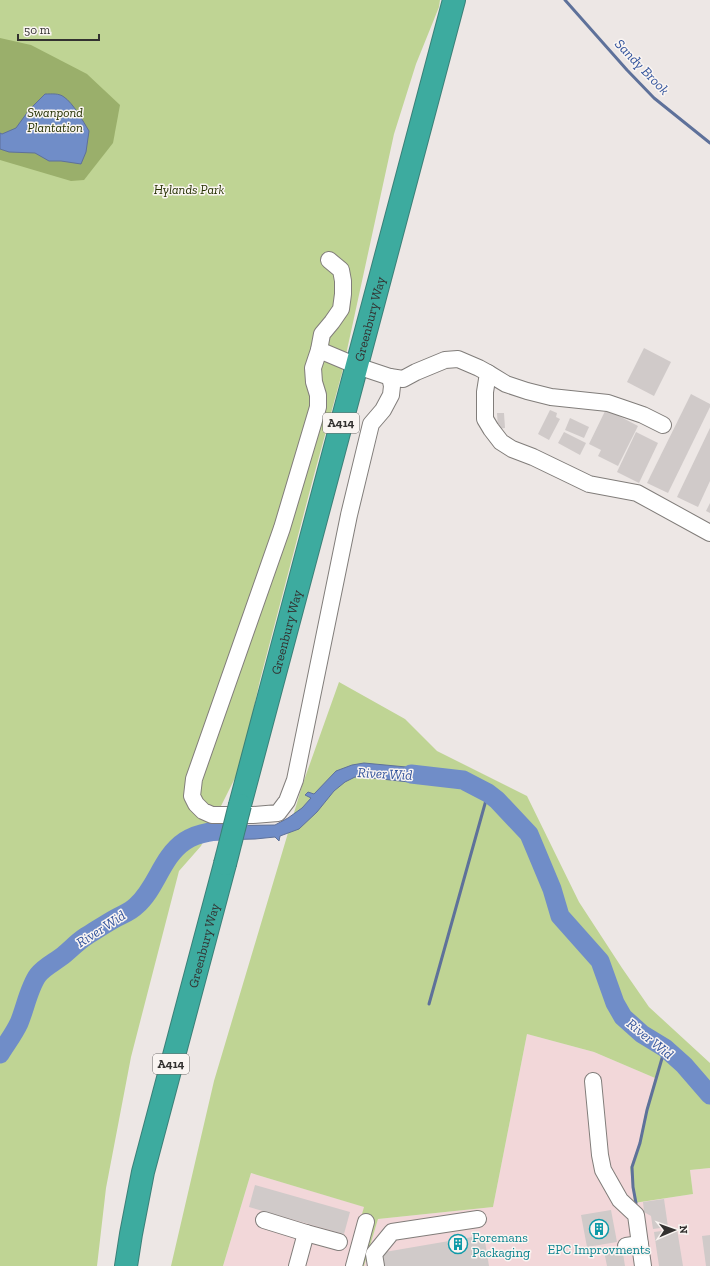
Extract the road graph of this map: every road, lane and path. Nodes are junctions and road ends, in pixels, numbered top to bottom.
1 (454, 0) edge
2 (329, 260) dead end
3 (319, 350) junction
4 (357, 366) junction
5 (488, 373) junction
6 (390, 377) junction
7 (663, 425) dead end
8 (710, 533) edge
9 (593, 1080) dead end
10 (478, 1219) dead end
11 (264, 1220) dead end
12 (366, 1222) dead end
13 (306, 1232) junction
14 (339, 1242) dead end
15 (126, 1266) edge
16 (297, 1266) edge
17 (354, 1266) edge
18 (376, 1266) edge
19 (643, 1266) edge

1 - 4 highway, Greenbury Way / A414
2 - 3 street
3 - 4 street
3 - 6 street
4 - 6 street
4 - 15 highway, Greenbury Way / A414, bridge
5 - 6 street
5 - 7 street
5 - 8 street
9 - 19 street
10 - 18 street
11 - 13 street
12 - 17 street
13 - 14 street
13 - 16 street

